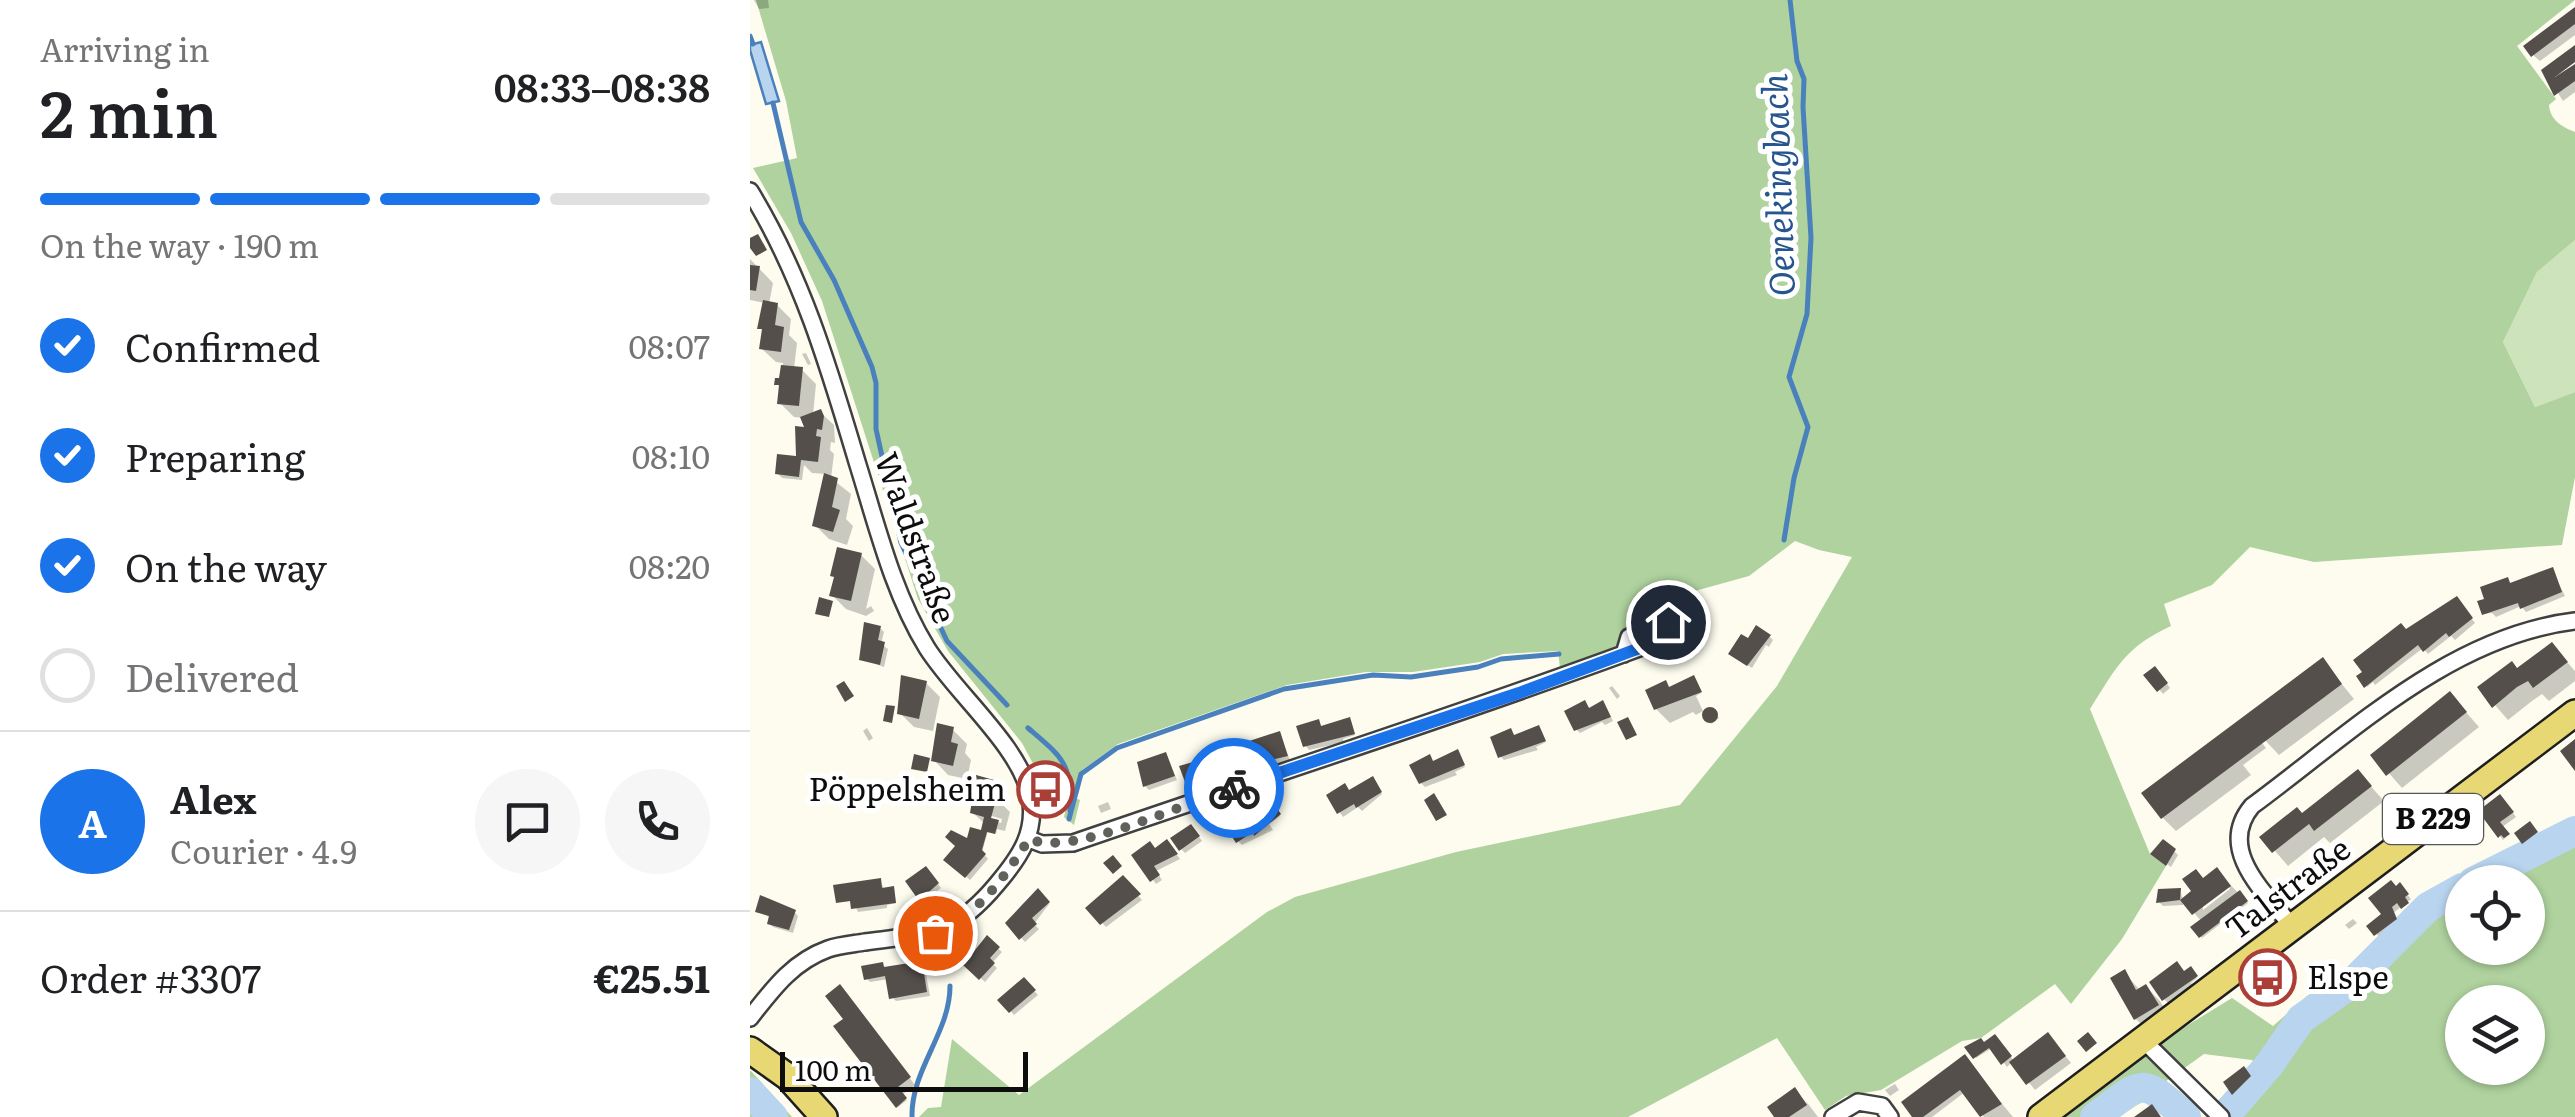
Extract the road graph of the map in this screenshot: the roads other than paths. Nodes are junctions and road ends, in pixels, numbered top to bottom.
1 (750, 191) edge
2 (2575, 621) edge
3 (1624, 654) dead end
4 (2575, 713) edge
5 (1029, 839) junction
6 (2292, 925) junction
7 (750, 1018) edge
8 (2143, 1040) junction
9 (750, 1050) edge
10 (2218, 1113) edge
11 (824, 1117) edge
12 (1834, 1117) edge
13 (1890, 1117) edge
14 (2041, 1117) edge

1 - 5 street, Waldstraße
2 - 6 street
3 - 5 street
4 - 6 main road, Talstraße / B 229
5 - 7 street
6 - 8 main road, Talstraße / B 229
8 - 10 street
8 - 14 main road, Talstraße / B 229
9 - 11 main road
12 - 13 street

